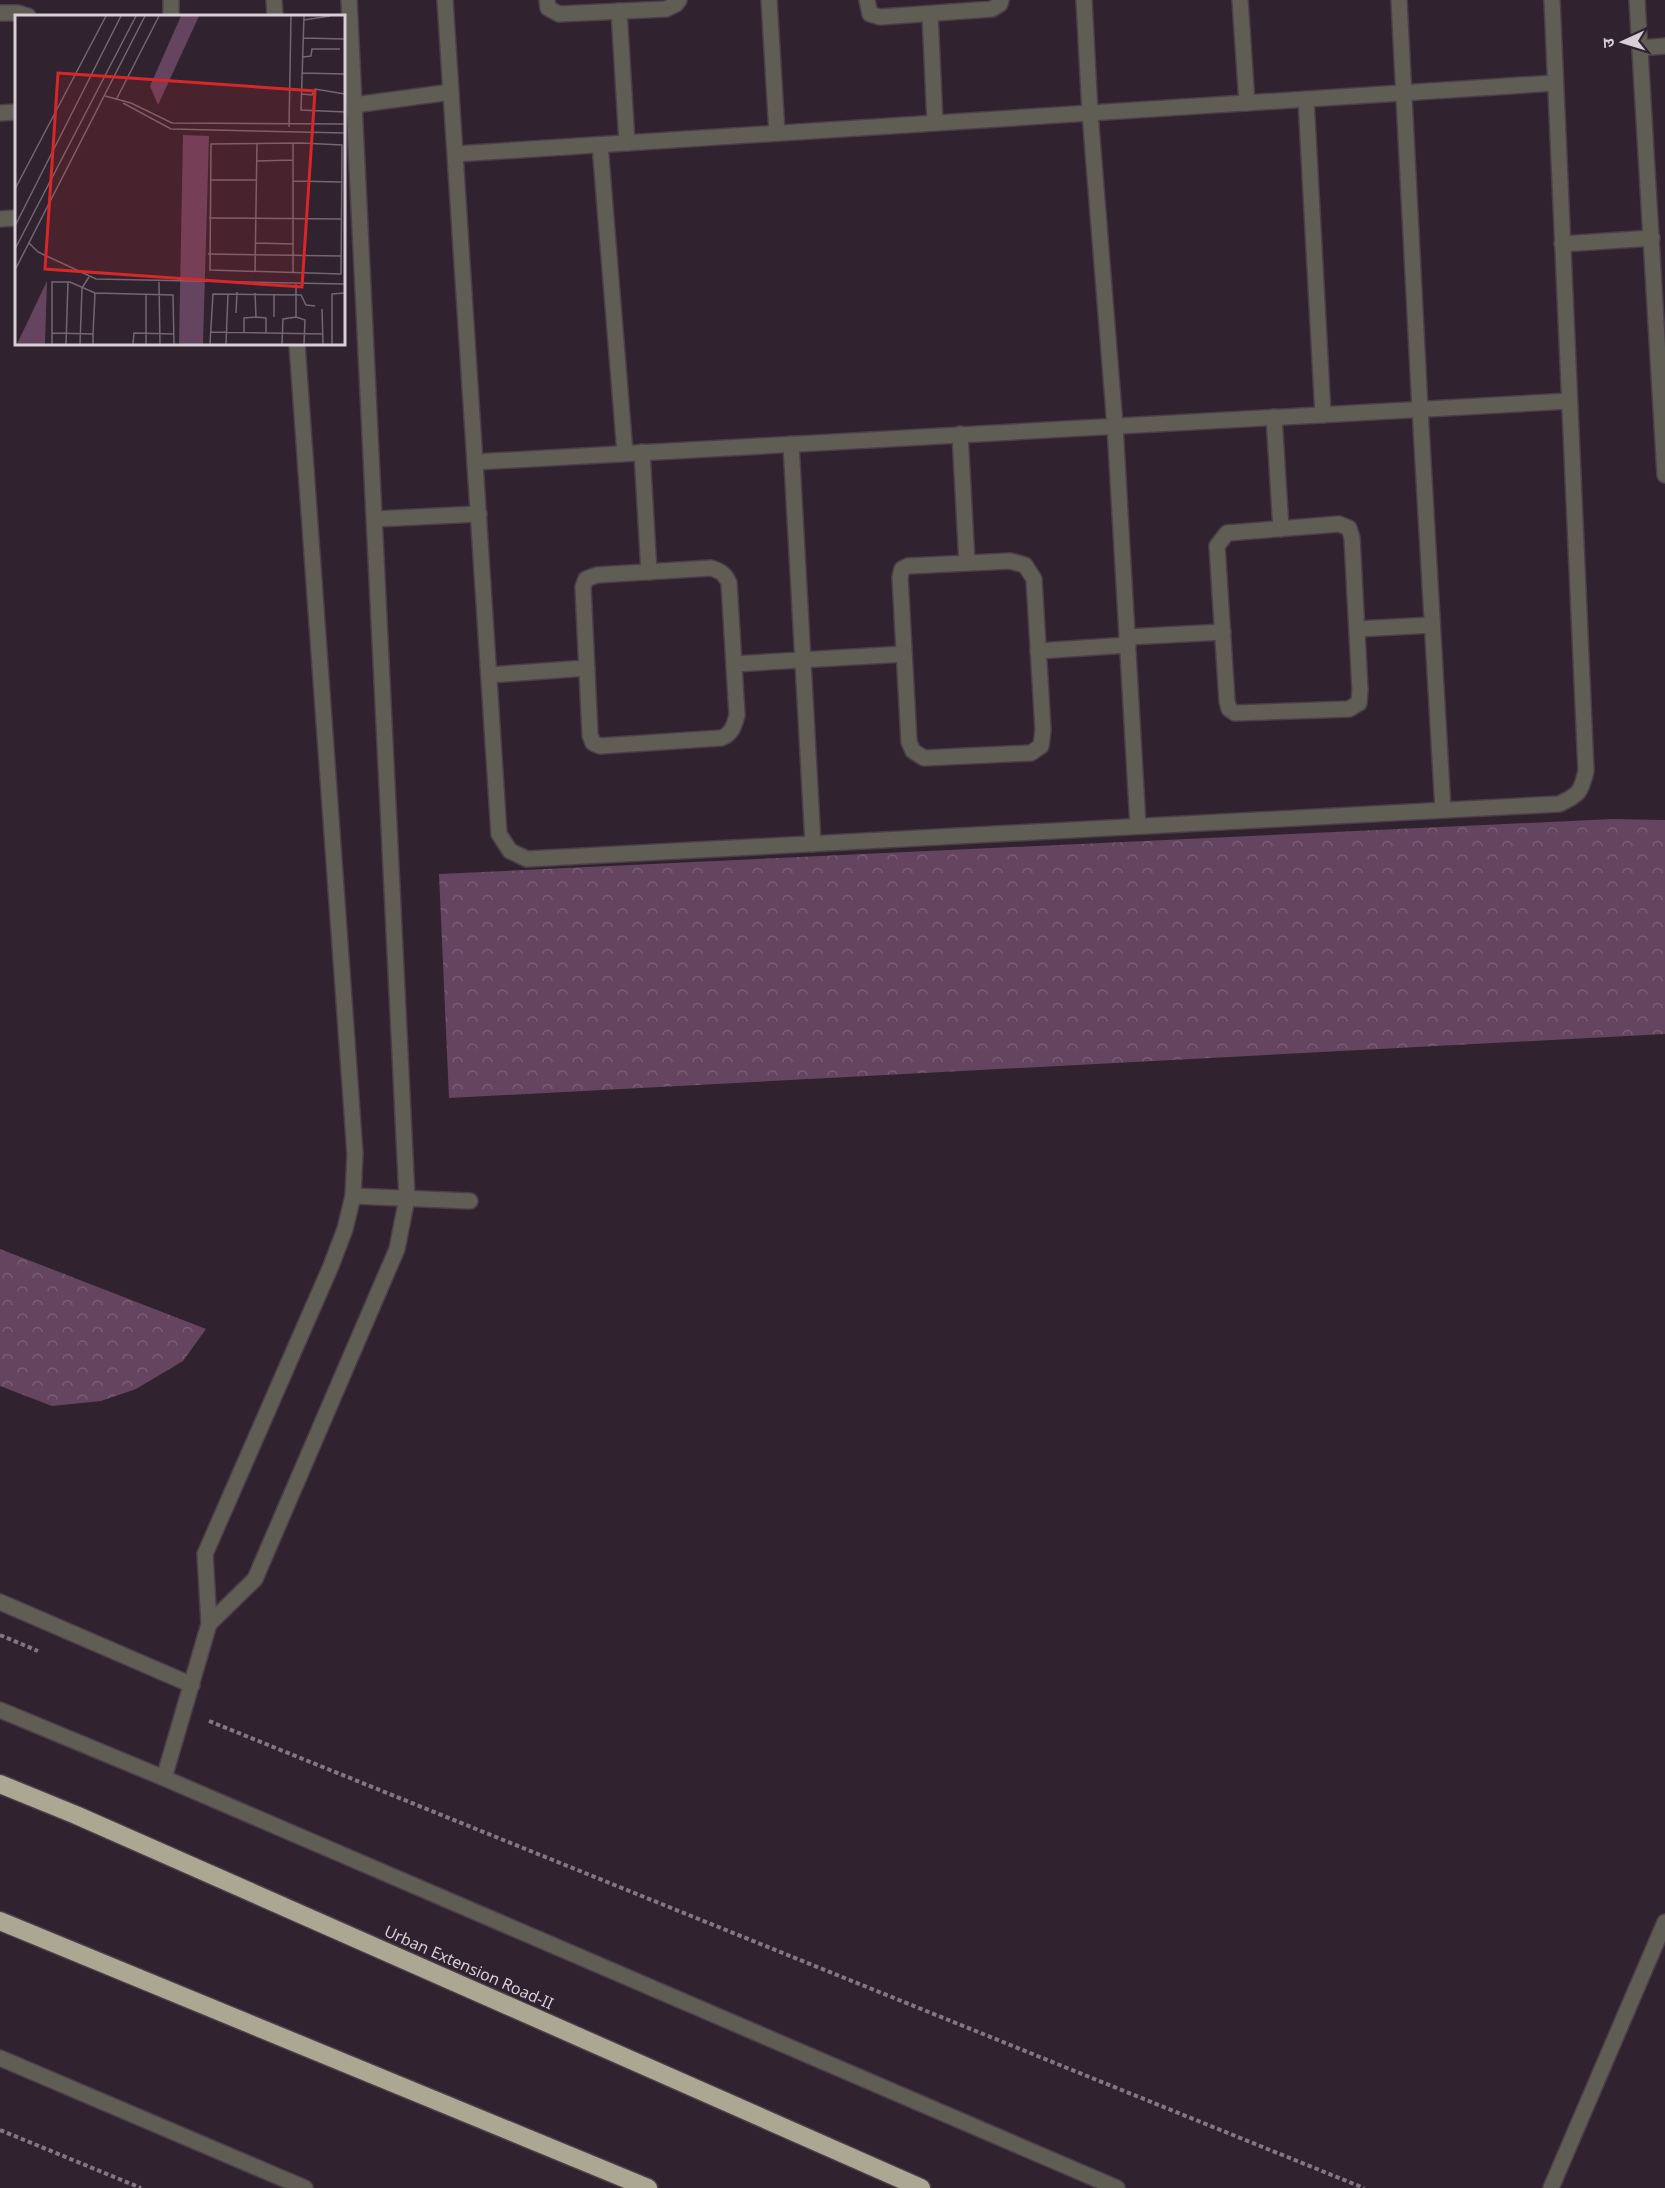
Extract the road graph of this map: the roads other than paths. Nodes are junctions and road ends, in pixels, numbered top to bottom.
1 (274, 0) edge
2 (349, 0) edge
3 (445, 0) edge
4 (547, 0) edge
5 (679, 0) edge
6 (769, 0) edge
7 (867, 0) edge
8 (1001, 0) edge
9 (1084, 0) edge
10 (1240, 0) edge
11 (1399, 0) edge
12 (1552, 0) edge
13 (1637, 0) edge
14 (619, 11) junction
15 (0, 14) edge
16 (930, 14) junction
17 (25, 15) edge
18 (275, 15) edge
19 (1665, 46) edge
20 (1640, 48) junction
21 (1555, 83) junction
22 (451, 92) junction
23 (1403, 93) junction
24 (1306, 99) junction
25 (1247, 103) junction
26 (354, 105) junction
27 (15, 112) edge
28 (0, 113) edge
29 (1090, 113) junction
30 (935, 123) junction
31 (777, 133) junction
32 (627, 143) junction
33 (600, 145) junction
34 (456, 154) junction
35 (345, 203) edge
36 (359, 203) junction
37 (15, 218) edge
38 (0, 219) edge
39 (1652, 238) junction
40 (1562, 244) junction
41 (297, 345) edge
42 (1569, 401) junction
43 (1420, 409) junction
44 (1323, 414) junction
45 (1274, 417) junction
46 (1115, 426) junction
47 (960, 434) junction
48 (791, 444) junction
49 (642, 452) junction
50 (625, 453) junction
51 (475, 462) junction
52 (1665, 475) edge
53 (479, 514) junction
54 (375, 519) junction
55 (1281, 529) junction
56 (967, 563) junction
57 (649, 572) junction
58 (1432, 625) junction
59 (1357, 629) junction
60 (1223, 632) junction
61 (1127, 641) junction
62 (1038, 651) junction
63 (904, 654) junction
64 (803, 659) junction
65 (734, 664) junction
66 (587, 668) junction
67 (489, 675) junction
68 (1443, 810) junction
69 (1138, 826) junction
70 (813, 844) junction
71 (353, 1196) junction
72 (407, 1198) junction
73 (470, 1201) dead end
74 (0, 1602) edge
75 (209, 1624) junction
76 (192, 1685) junction
77 (0, 1710) edge
78 (164, 1778) junction
79 (0, 1784) edge
80 (0, 1921) edge
81 (1665, 1922) edge
82 (0, 2058) edge
83 (305, 2188) edge
84 (648, 2188) edge
85 (921, 2188) edge
86 (1117, 2188) edge
87 (1551, 2188) edge

1 - 18 street
2 - 26 street
3 - 22 street
4 - 14 street
5 - 14 street
6 - 31 street
7 - 16 street
8 - 16 street
9 - 29 street
10 - 25 street
11 - 23 street
12 - 21 street
13 - 20 street
14 - 32 street
15 - 17 street
16 - 30 street
19 - 20 street
20 - 39 street
21 - 23 street
21 - 40 street
22 - 26 street
22 - 34 street
23 - 24 street
23 - 43 street
24 - 25 street
24 - 44 street
25 - 29 street
26 - 36 street
27 - 28 street
29 - 30 street
29 - 46 street
30 - 31 street
31 - 32 street
32 - 33 street
33 - 34 street
33 - 50 street
34 - 51 street
35 - 36 street
36 - 54 street
37 - 38 street
39 - 40 street
39 - 52 street
40 - 42 street
41 - 71 street
42 - 43 street
42 - 68 street
43 - 44 street
43 - 58 street
44 - 45 street
45 - 46 street
45 - 55 street
46 - 47 street
46 - 61 street
47 - 48 street
47 - 56 street
48 - 49 street
48 - 64 street
49 - 50 street
49 - 57 street
50 - 51 street
51 - 53 street
53 - 54 street
53 - 67 street
54 - 72 street
55 - 59 street
55 - 60 street
56 - 62 street
56 - 63 street
57 - 65 street
57 - 66 street
58 - 59 street
58 - 68 street
59 - 60 street
60 - 61 street
61 - 62 street
61 - 69 street
62 - 63 street
63 - 64 street
64 - 65 street
64 - 70 street
65 - 66 street
66 - 67 street
67 - 70 street
68 - 69 street
69 - 70 street
71 - 72 street
71 - 75 street
72 - 73 street
72 - 75 street
74 - 76 street
75 - 76 street
76 - 78 street
77 - 78 street
78 - 86 street
79 - 85 highway, Urban Extension Road-II
80 - 84 highway
81 - 87 street
82 - 83 street

